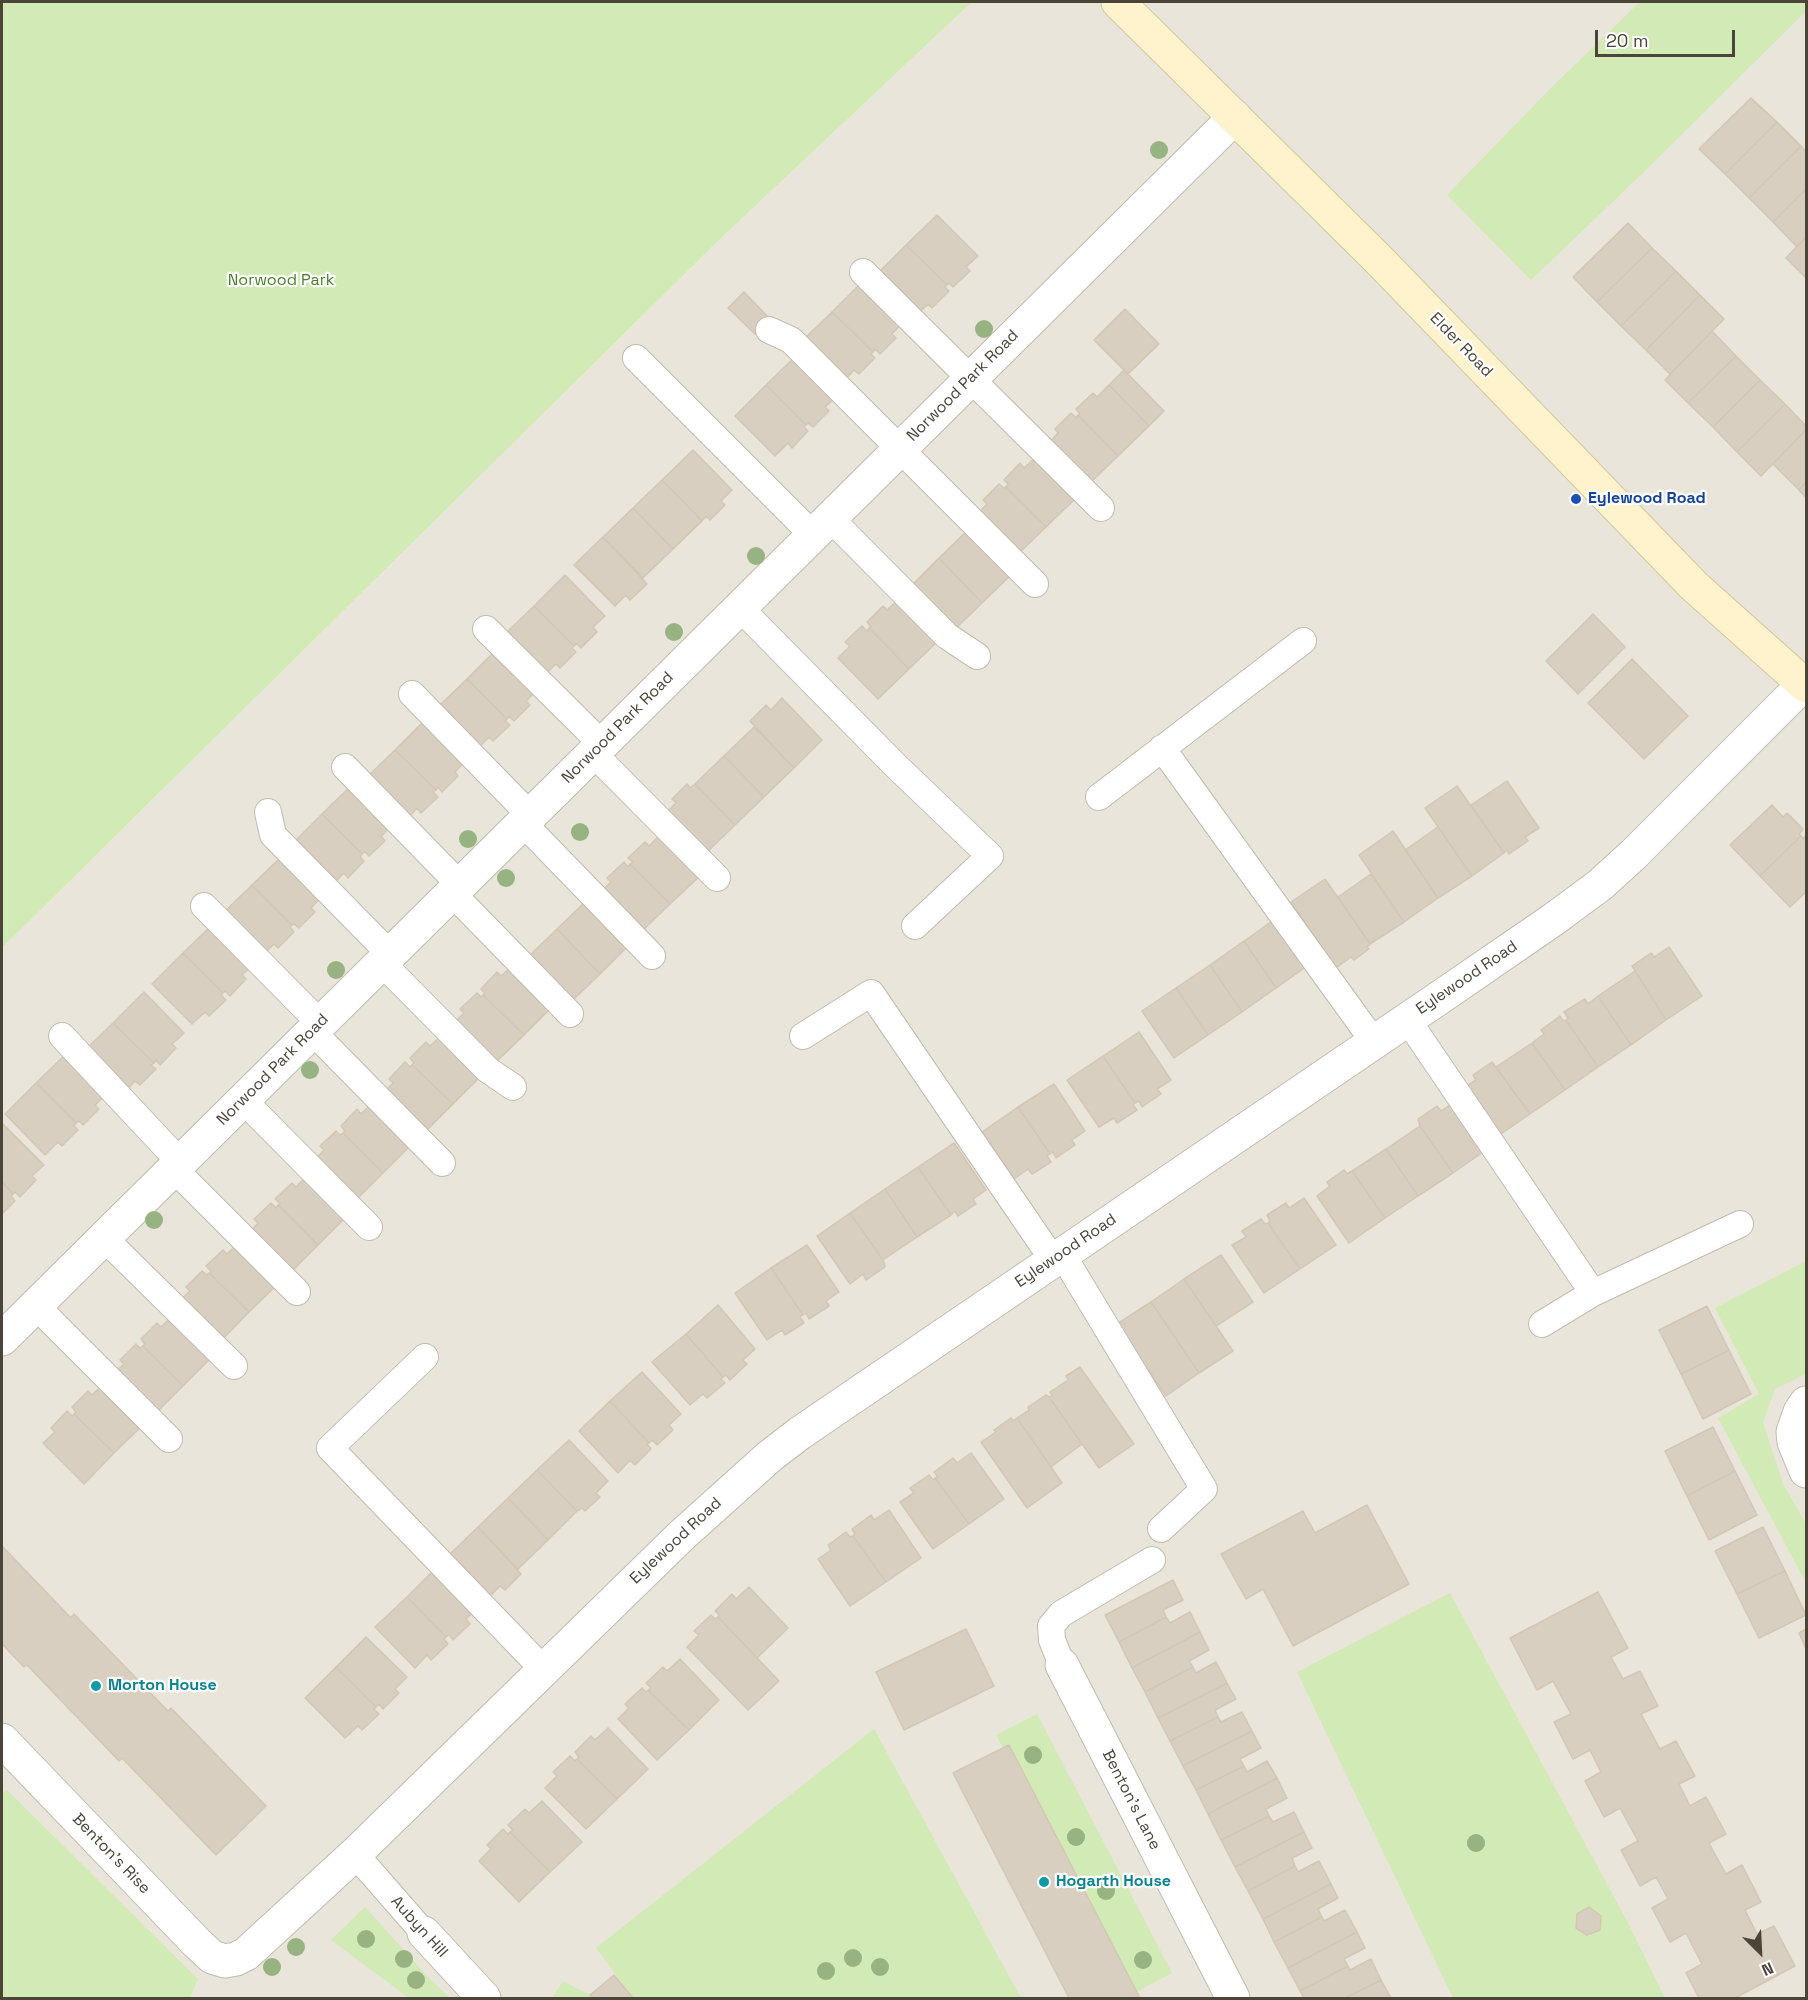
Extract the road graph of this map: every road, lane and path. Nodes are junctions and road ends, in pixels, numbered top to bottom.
1 (1118, 2) edge
2 (1235, 117) junction
3 (863, 272) dead end
4 (769, 330) dead end
5 (636, 358) dead end
6 (971, 379) junction
7 (900, 449) junction
8 (1101, 508) dead end
9 (822, 526) junction
10 (1035, 584) dead end
11 (740, 608) junction
12 (486, 630) dead end
13 (1303, 641) dead end
14 (977, 656) dead end
15 (1805, 685) edge
16 (412, 694) dead end
17 (1162, 748) junction
18 (597, 749) junction
19 (345, 766) dead end
20 (1099, 797) dead end
21 (268, 812) dead end
22 (526, 819) junction
23 (717, 878) dead end
24 (456, 889) junction
25 (204, 906) dead end
26 (915, 926) dead end
27 (652, 956) dead end
28 (385, 958) junction
29 (570, 1014) dead end
30 (1407, 1019) junction
31 (316, 1027) junction
32 (62, 1036) dead end
33 (803, 1036) dead end
34 (1374, 1042) junction
35 (513, 1087) dead end
36 (243, 1100) junction
37 (442, 1162) dead end
38 (176, 1165) junction
39 (1740, 1224) dead end
40 (369, 1227) dead end
41 (104, 1238) junction
42 (1057, 1257) junction
43 (297, 1292) dead end
44 (1593, 1293) junction
45 (35, 1305) junction
46 (1542, 1324) dead end
47 (2, 1339) edge
48 (424, 1357) dead end
49 (234, 1366) dead end
50 (1806, 1403) edge
51 (169, 1439) dead end
52 (1806, 1471) edge
53 (1161, 1529) dead end
54 (1152, 1560) dead end
55 (1062, 1665) joint
56 (543, 1669) junction
57 (2, 1740) edge
58 (355, 1854) junction
59 (424, 1933) joint
60 (225, 1961) joint
61 (484, 1998) edge
62 (1233, 1998) edge

1 - 2 main road, Elder Road
2 - 6 street, Norwood Park Road
2 - 15 main road, Elder Road
3 - 6 lane
4 - 7 lane
5 - 9 lane
6 - 7 street, Norwood Park Road
6 - 8 lane
7 - 9 street, Norwood Park Road
7 - 10 lane
9 - 11 street, Norwood Park Road
9 - 14 lane
11 - 18 street, Norwood Park Road
11 - 26 lane
12 - 18 lane
13 - 17 lane
15 - 30 street, Eylewood Road
16 - 22 lane
17 - 20 lane
17 - 34 lane
18 - 22 street, Norwood Park Road
18 - 23 lane
19 - 24 lane
21 - 28 lane
22 - 24 street, Norwood Park Road
22 - 27 lane
24 - 28 street, Norwood Park Road
24 - 29 lane
25 - 31 lane
28 - 31 street, Norwood Park Road
28 - 35 lane
30 - 34 street, Eylewood Road
30 - 44 lane
31 - 36 street, Norwood Park Road
31 - 37 lane
32 - 38 lane
33 - 42 lane
34 - 42 street, Eylewood Road
36 - 38 street, Norwood Park Road
36 - 40 lane
38 - 41 street, Norwood Park Road
38 - 43 lane
39 - 44 lane
41 - 45 street, Norwood Park Road
41 - 49 lane
42 - 53 lane
42 - 56 street, Eylewood Road
44 - 46 lane
45 - 47 street, Norwood Park Road
45 - 51 lane
48 - 56 lane
50 - 52 street
54 - 55 lane
55 - 62 street, Benton's Lane
56 - 58 street, Eylewood Road
57 - 60 street, Benton's Rise
58 - 59 lane, Aubyn Hill
58 - 60 street, Eylewood Road
59 - 61 street, Aubyn Hill

